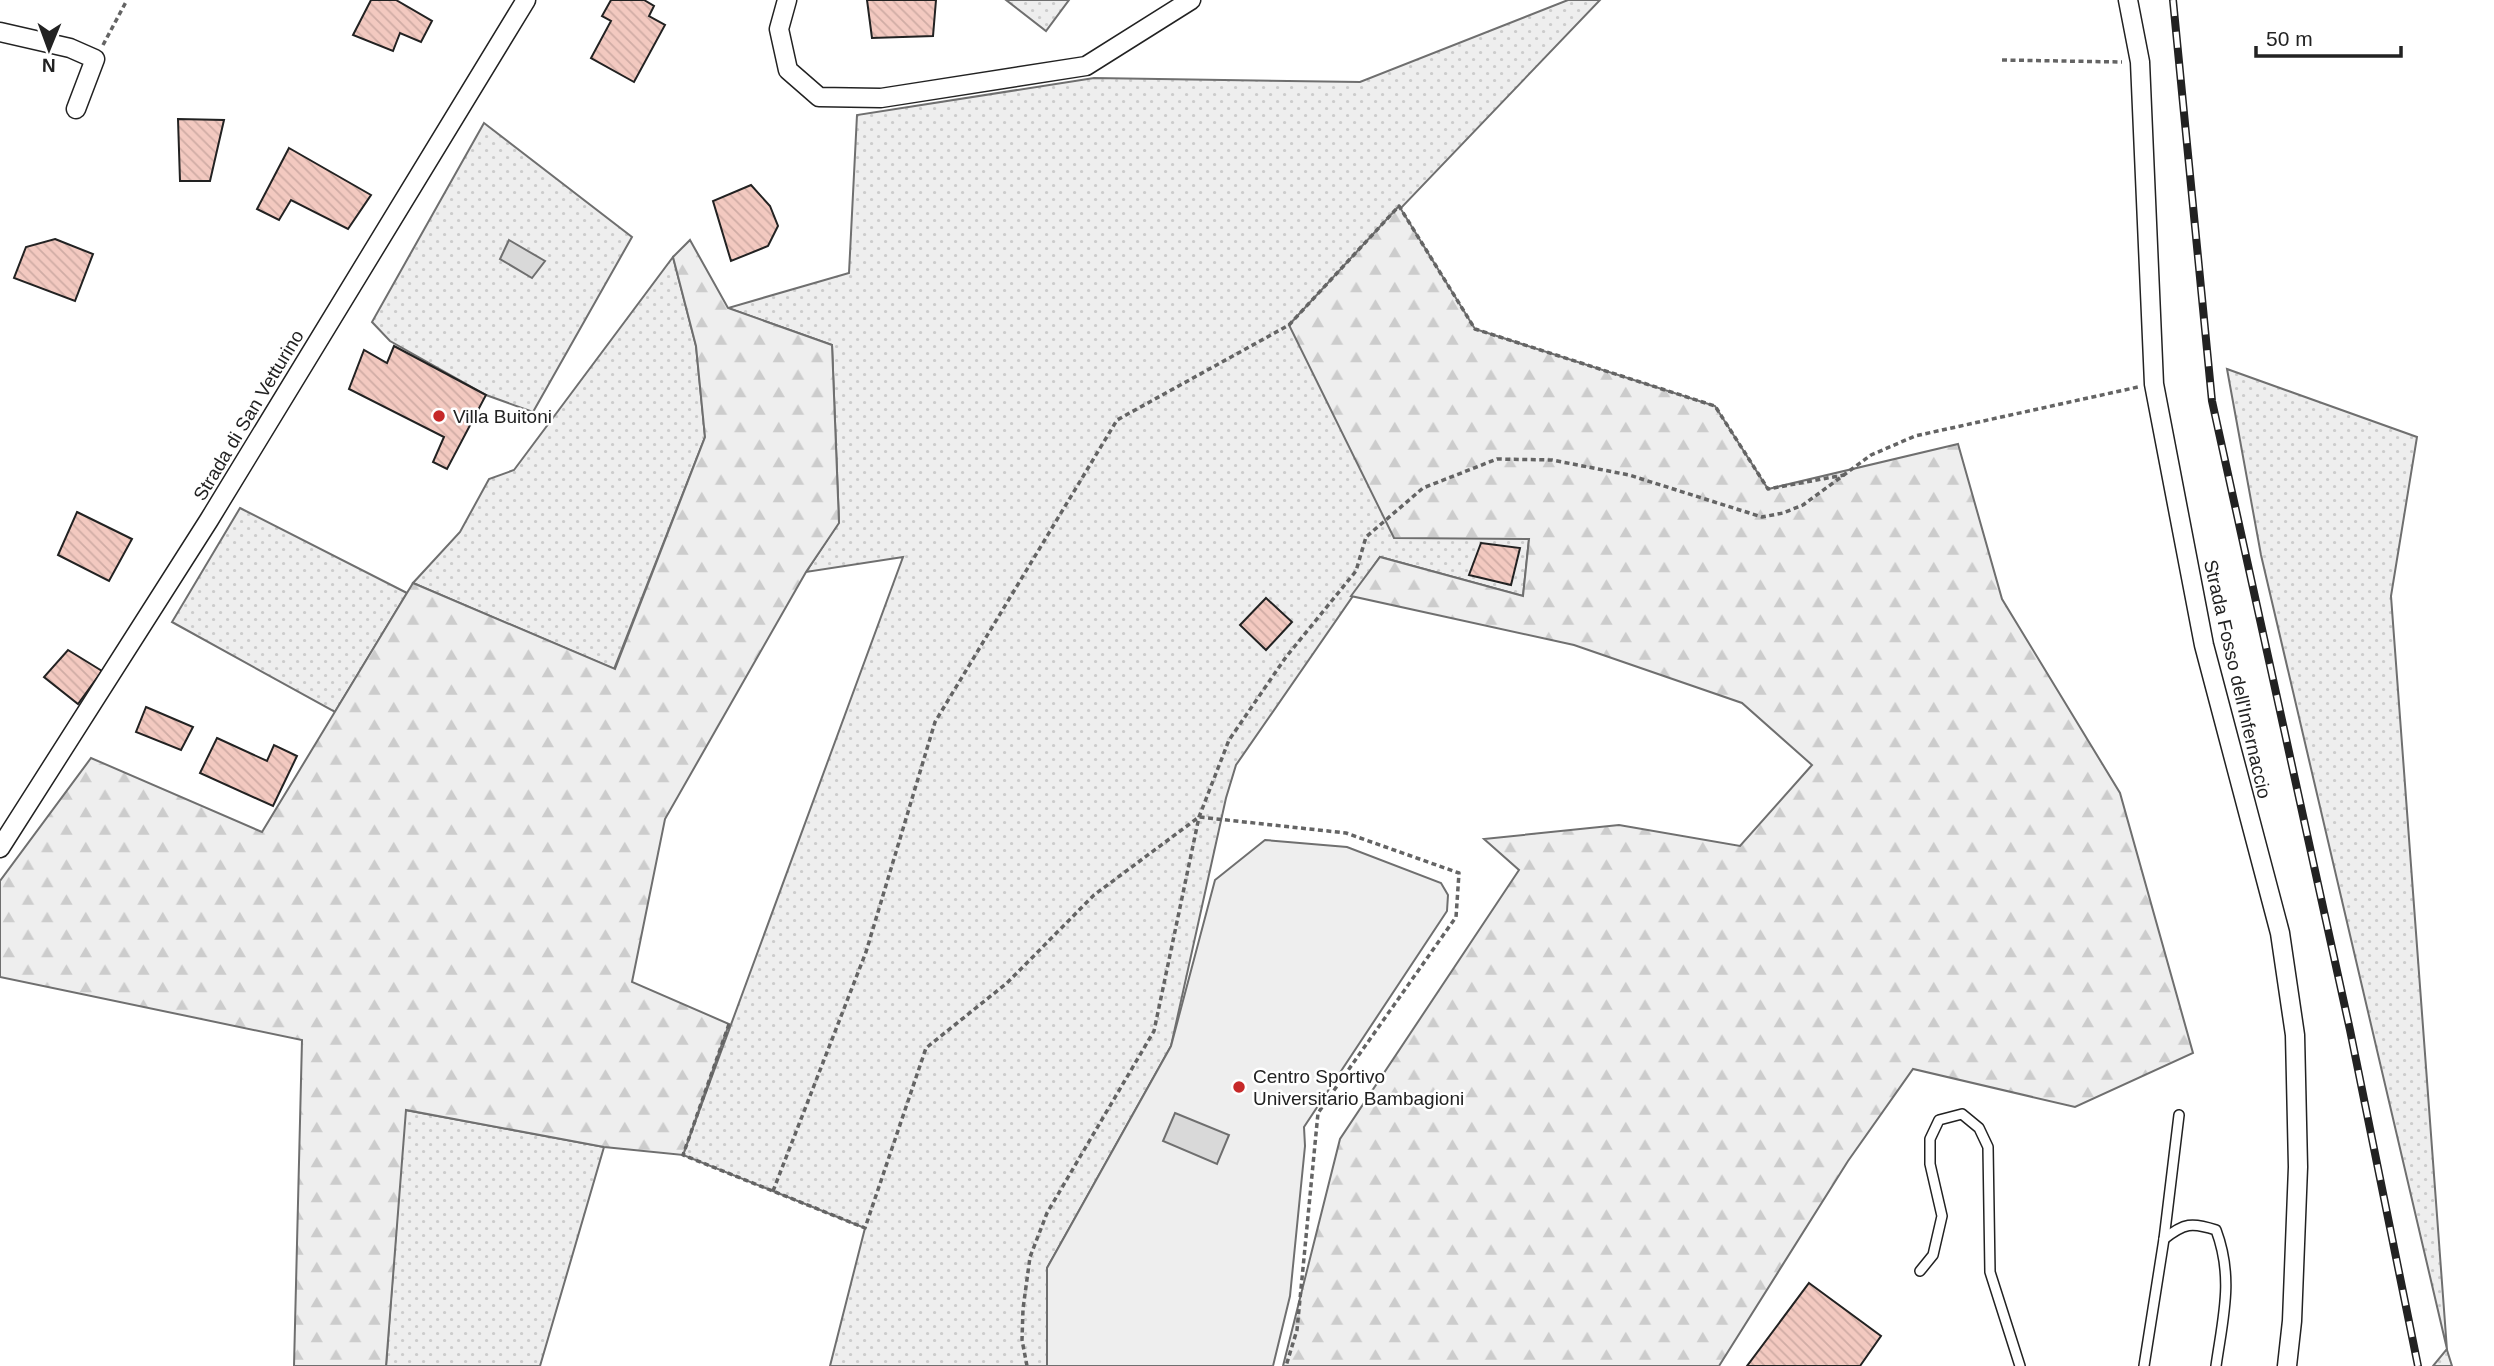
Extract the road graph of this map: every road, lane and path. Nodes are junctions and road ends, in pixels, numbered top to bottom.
1 (127, 0) edge
2 (526, 0) edge
3 (788, 0) edge
4 (1191, 0) edge
5 (2128, 0) edge
6 (0, 32) edge
7 (95, 59) junction
8 (2002, 60) dead end
9 (2140, 62) junction
10 (76, 110) dead end
11 (2154, 384) junction
12 (1844, 475) junction
13 (1199, 817) junction
14 (0, 848) edge
15 (729, 1024) dead end
16 (2179, 1115) dead end
17 (773, 1191) junction
18 (2164, 1239) junction
19 (1920, 1271) dead end
20 (1027, 1366) edge
21 (1286, 1366) edge
22 (2020, 1366) edge
23 (2144, 1366) edge
24 (2216, 1366) edge
25 (2287, 1366) edge

1 - 7 path
2 - 14 street, Strada di San Vetturino
3 - 4 street
5 - 9 street, Strada Fosso dell'Infernaccio
6 - 7 street
7 - 10 street
8 - 9 path
9 - 11 street, Strada Fosso dell'Infernaccio
11 - 12 path
11 - 25 street, Strada Fosso dell'Infernaccio
12 - 13 path
12 - 17 path
13 - 17 path
13 - 20 path
13 - 21 path
15 - 17 path
16 - 18 lane
18 - 23 lane
18 - 24 lane
19 - 22 lane

